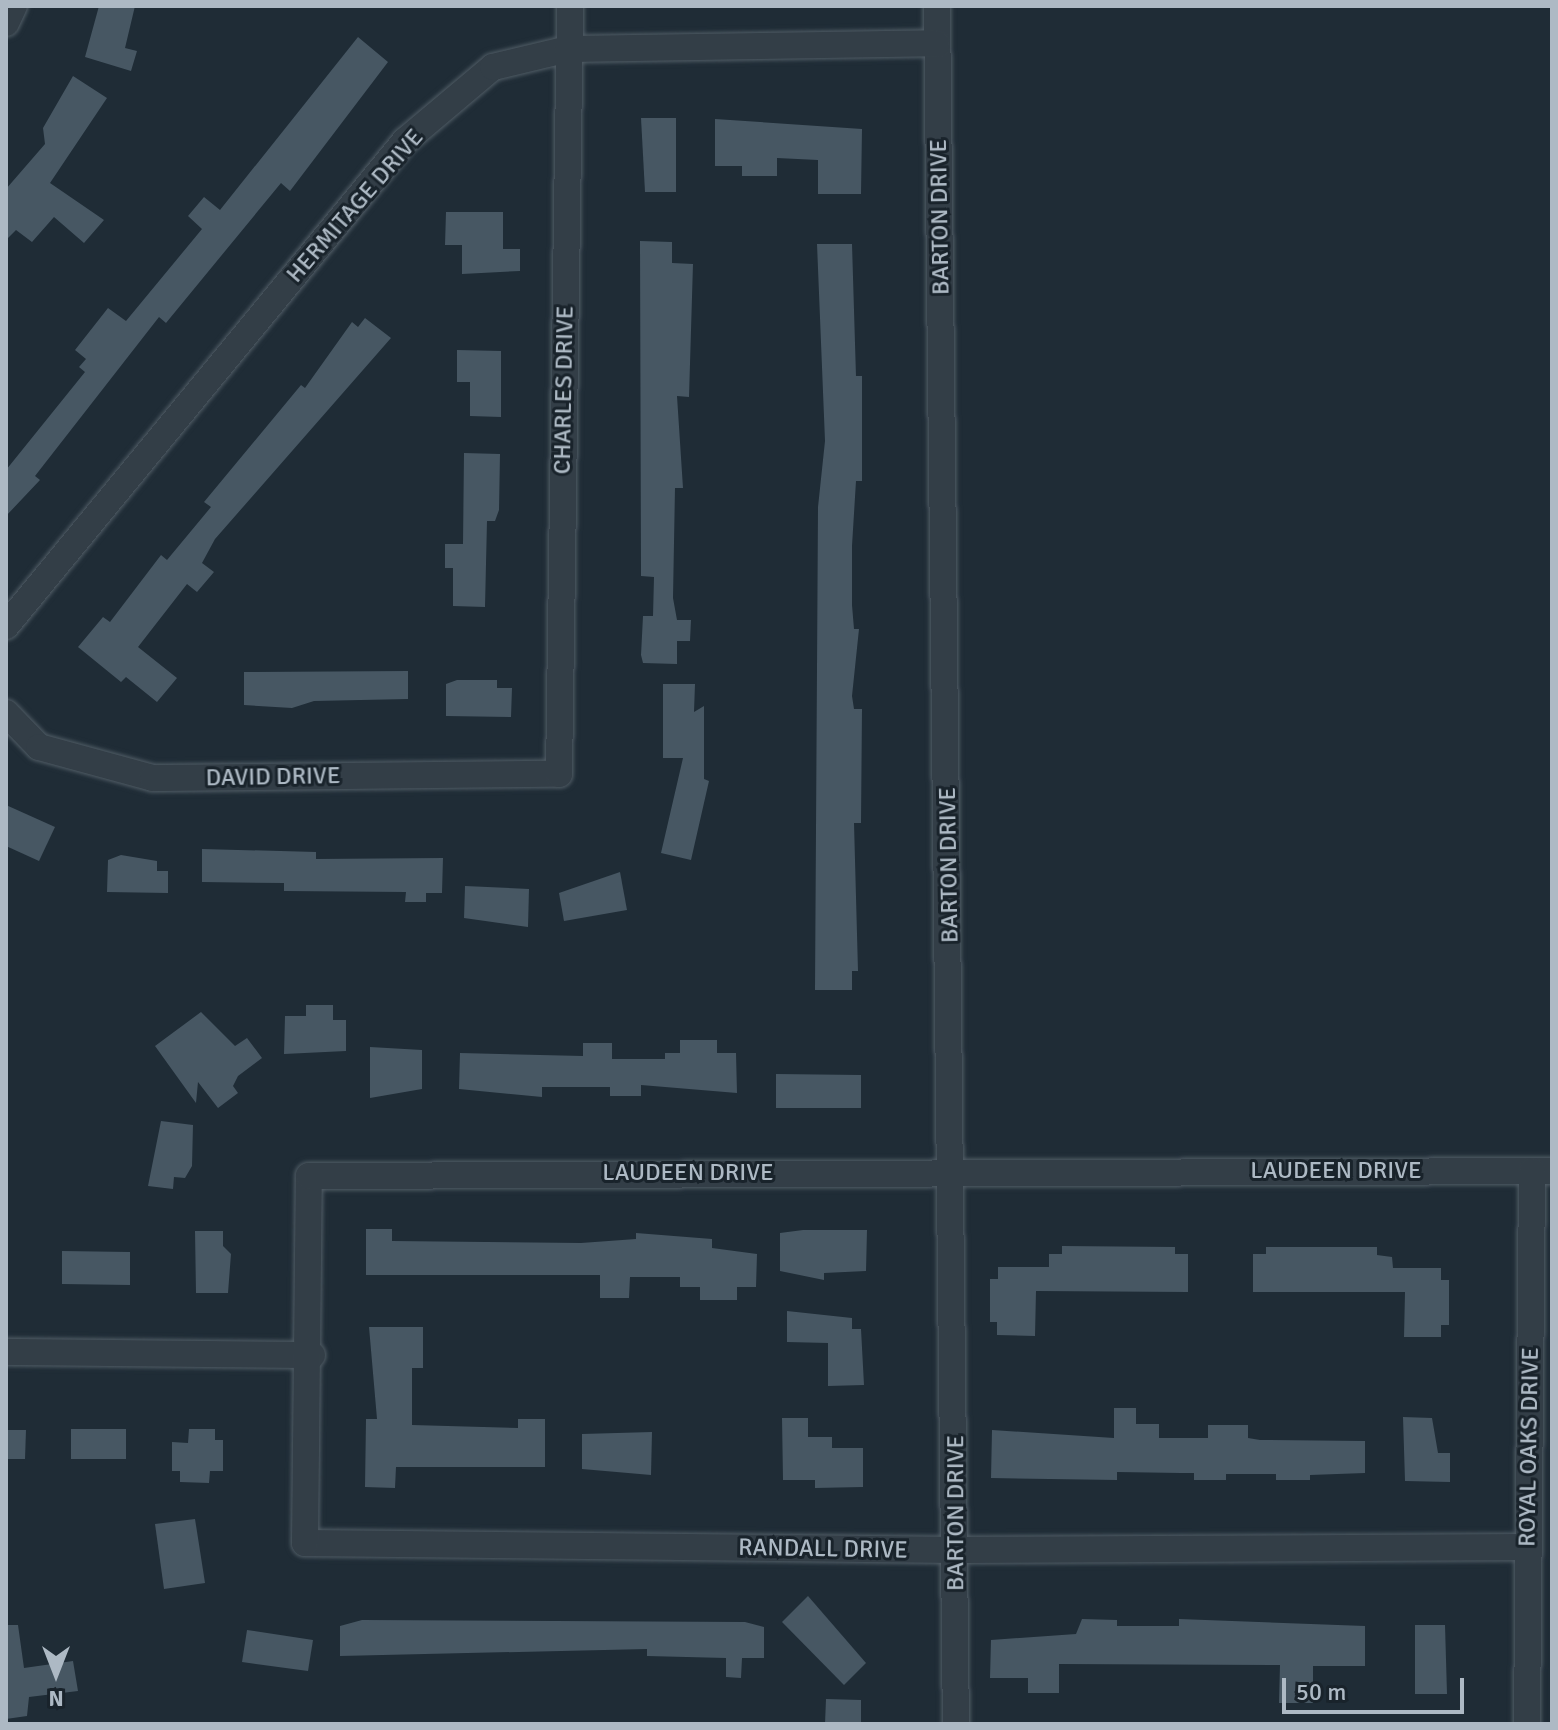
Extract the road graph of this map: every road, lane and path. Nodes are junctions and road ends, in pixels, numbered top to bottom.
1 (14, 6) edge
2 (570, 6) edge
3 (937, 6) edge
4 (6, 23) edge
5 (937, 43) junction
6 (568, 49) junction
7 (6, 626) edge
8 (6, 713) edge
9 (559, 774) joint
10 (953, 1171) junction
11 (1542, 1171) edge
12 (6, 1352) edge
13 (312, 1355) junction
14 (1528, 1547) junction
15 (957, 1550) junction
16 (956, 1724) edge
17 (1527, 1724) edge

1 - 4 street
2 - 6 street, CHARLES DRIVE
3 - 5 street, BARTON DRIVE
5 - 6 street, HERMITAGE DRIVE
5 - 10 street, BARTON DRIVE
6 - 7 street, HERMITAGE DRIVE
6 - 9 street, CHARLES DRIVE
8 - 9 street, DAVID DRIVE
10 - 11 street, LAUDEEN DRIVE
10 - 13 street, LAUDEEN DRIVE
10 - 15 street, BARTON DRIVE
11 - 14 street, ROYAL OAKS DRIVE
12 - 13 street
13 - 15 street, RANDALL DRIVE
14 - 15 street, RANDALL DRIVE
14 - 17 street, ROYAL OAKS DRIVE
15 - 16 street, BARTON DRIVE

